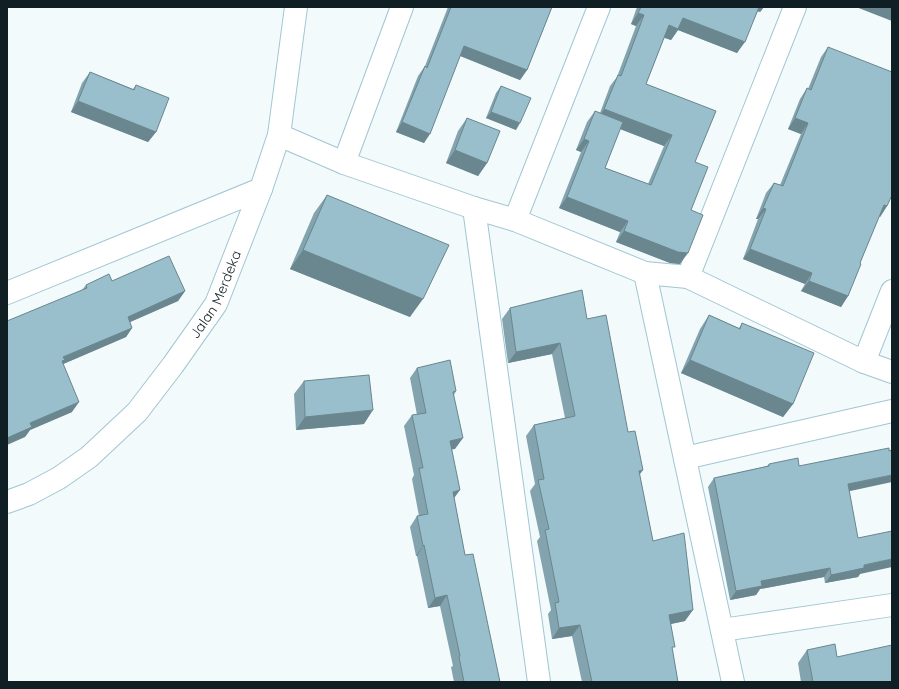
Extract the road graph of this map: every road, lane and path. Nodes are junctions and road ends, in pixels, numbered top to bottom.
1 (296, 7) edge
2 (402, 7) edge
3 (599, 7) edge
4 (795, 7) edge
5 (278, 135) junction
6 (344, 163) junction
7 (261, 189) junction
8 (474, 208) junction
9 (514, 220) junction
10 (645, 273) junction
11 (688, 277) junction
12 (892, 291) edge
13 (7, 293) edge
14 (864, 362) junction
15 (892, 372) edge
16 (892, 411) edge
17 (685, 458) junction
18 (7, 502) edge
19 (892, 605) edge
20 (722, 630) junction
21 (539, 682) edge
22 (734, 682) edge

1 - 5 street, Jalan Merdeka
2 - 6 street
3 - 9 street
4 - 11 street
5 - 6 street
5 - 7 street, Jalan Merdeka
6 - 8 street
7 - 13 street
7 - 18 street, Jalan Merdeka
8 - 9 street
8 - 21 street
9 - 10 street
10 - 11 street
10 - 17 street
11 - 14 street
12 - 14 street
14 - 15 street
16 - 17 street
17 - 20 street
19 - 20 street
20 - 22 street

